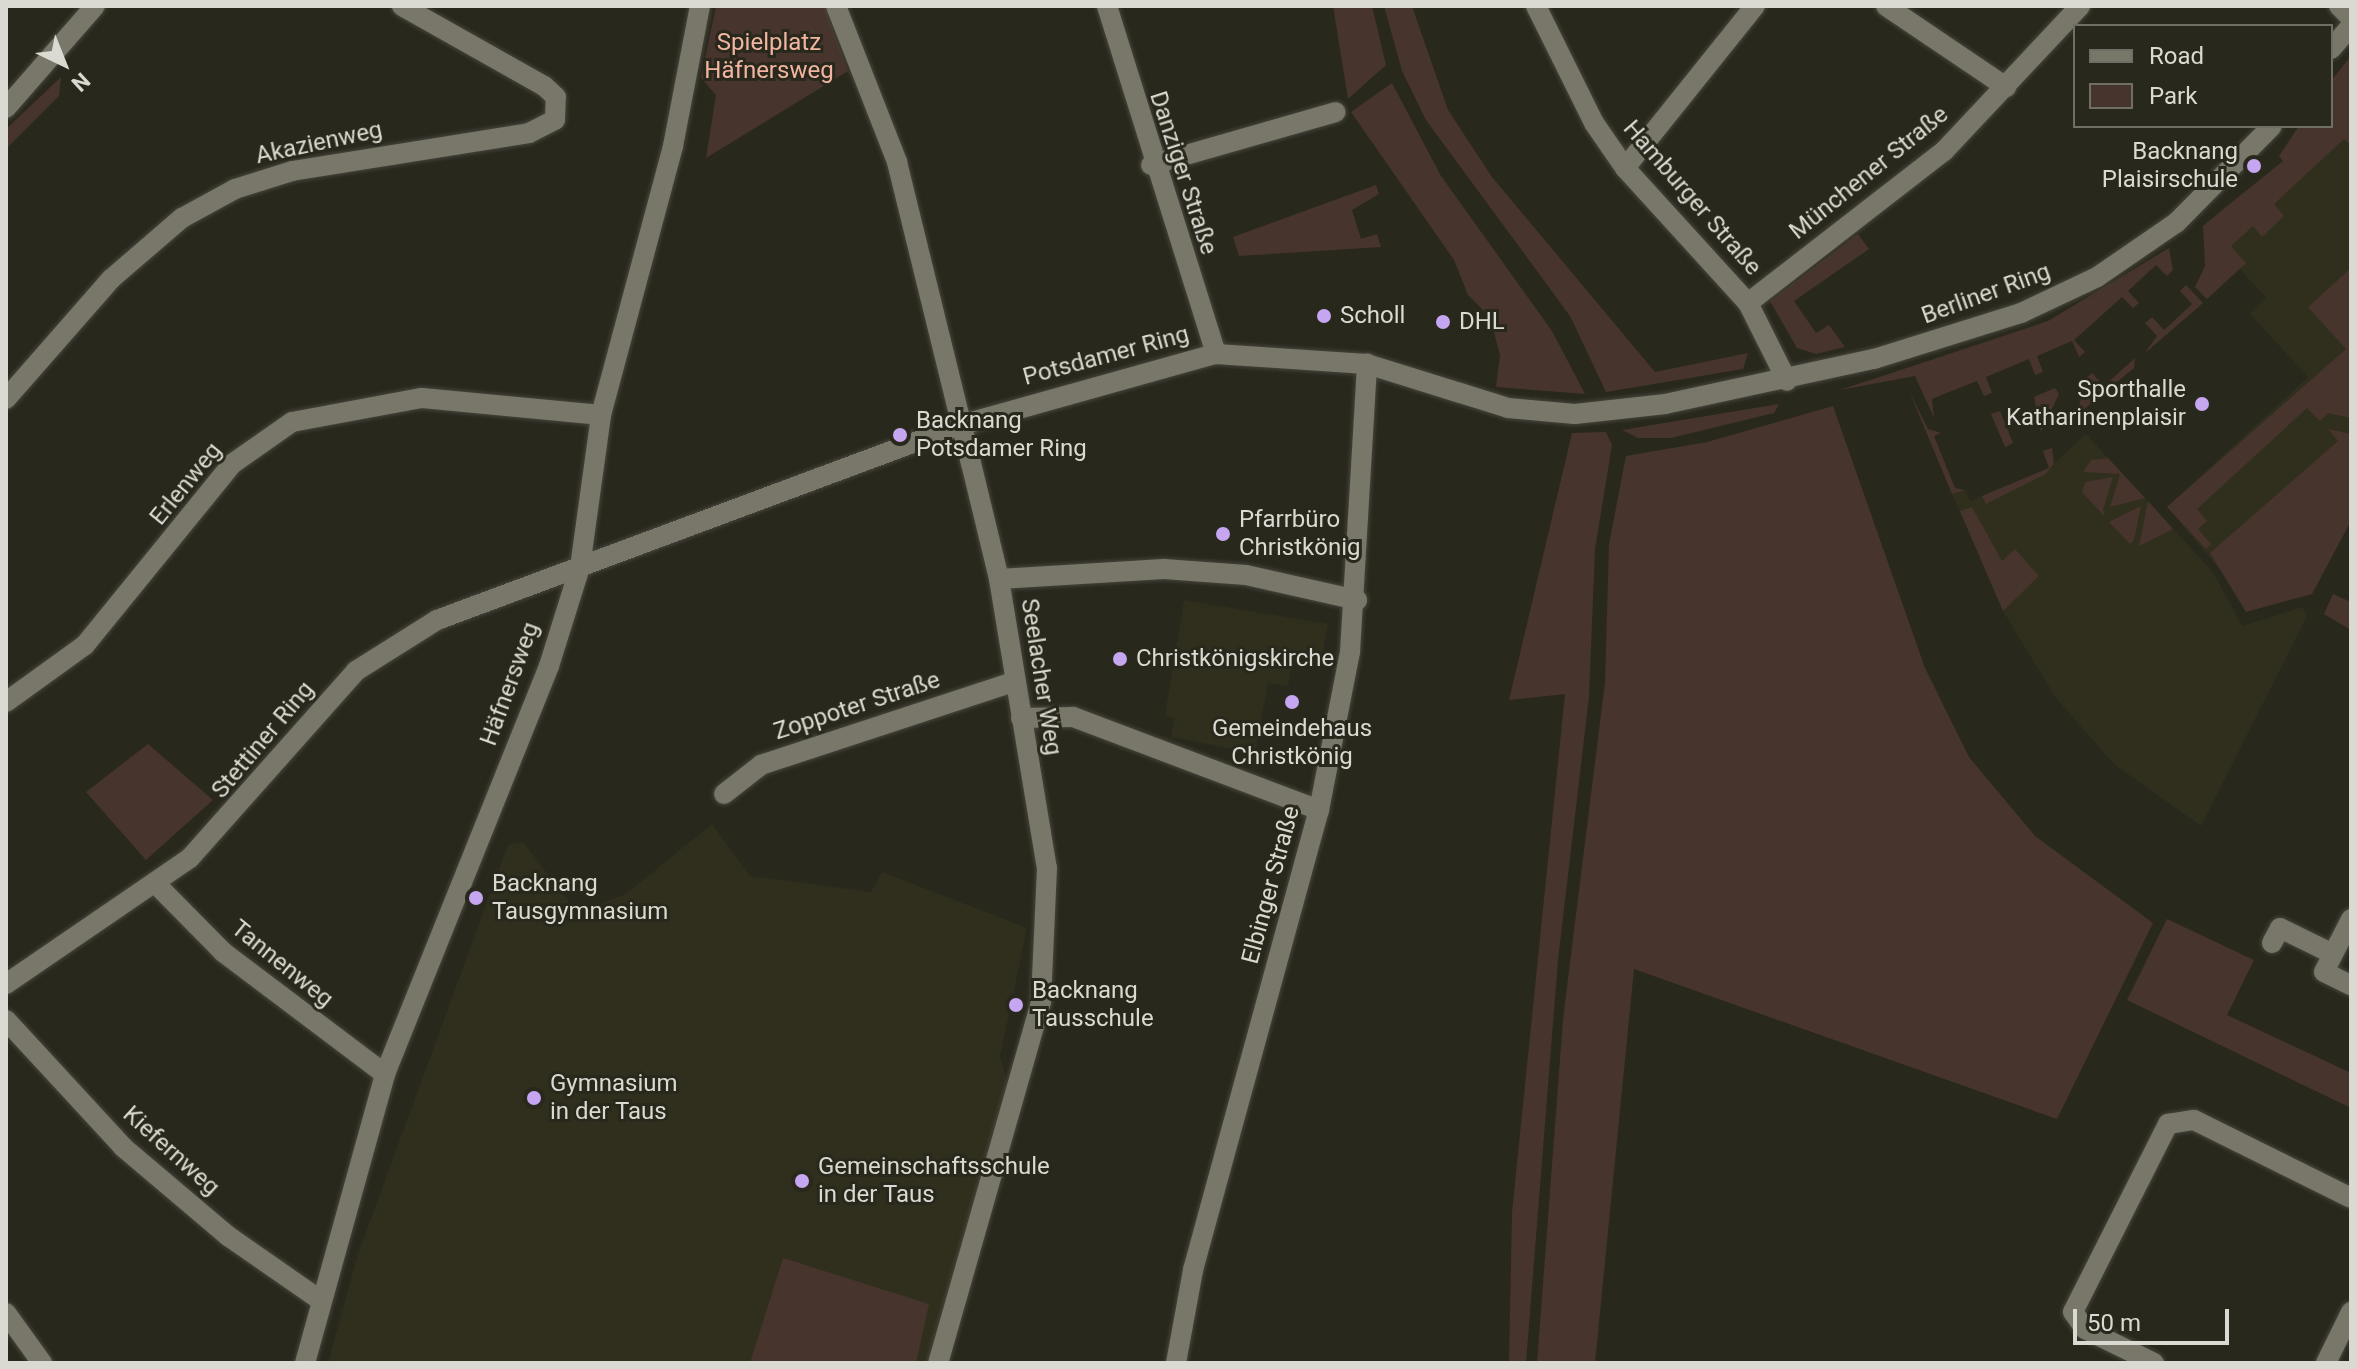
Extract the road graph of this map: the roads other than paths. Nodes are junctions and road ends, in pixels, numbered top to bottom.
1 (95, 6) edge
2 (402, 6) edge
3 (700, 6) edge
4 (836, 6) edge
5 (1107, 6) edge
6 (1536, 6) edge
7 (1755, 6) edge
8 (1886, 6) edge
9 (2080, 6) edge
10 (2006, 87) junction
11 (6, 108) edge
12 (1336, 112) dead end
13 (2270, 128) edge
14 (1151, 165) junction
15 (1625, 168) junction
16 (1748, 303) junction
17 (1216, 354) junction
18 (1367, 364) junction
19 (1787, 381) junction
20 (6, 399) edge
21 (1665, 404) joint
22 (601, 415) junction
23 (961, 425) junction
24 (580, 567) junction
25 (999, 579) junction
26 (1357, 600) junction
27 (1014, 682) junction
28 (6, 702) edge
29 (1021, 718) junction
30 (724, 794) dead end
31 (1319, 810) junction
32 (155, 883) junction
33 (2351, 919) edge
34 (2272, 943) dead end
35 (2333, 954) junction
36 (6, 984) edge
37 (2351, 985) edge
38 (6, 1020) edge
39 (385, 1074) junction
40 (2351, 1198) edge
41 (320, 1300) junction
42 (2351, 1312) edge
43 (6, 1313) edge
44 (42, 1363) edge
45 (305, 1363) edge
46 (938, 1363) edge
47 (1176, 1363) edge
48 (2154, 1363) edge
49 (2326, 1363) edge

1 - 11 street
2 - 20 street, Akazienweg
3 - 22 street, Häfnersweg
4 - 23 street, Seelacher Weg
5 - 14 street, Danziger Straße
6 - 15 street, Hamburger Straße
7 - 15 street
8 - 10 street
9 - 10 street, Münchener Straße
10 - 16 street, Münchener Straße
12 - 14 street
13 - 19 street, Berliner Ring
14 - 17 street, Danziger Straße
15 - 16 street, Hamburger Straße
16 - 19 street, Hamburger Straße
17 - 18 street, Potsdamer Ring
17 - 23 street, Potsdamer Ring
18 - 21 street, Potsdamer Ring
18 - 26 street, Elbinger Straße
19 - 21 street, Berliner Ring
22 - 24 street, Häfnersweg
22 - 28 street, Erlenweg
23 - 24 street, Potsdamer Ring
23 - 25 street, Seelacher Weg
24 - 32 street, Stettiner Ring
24 - 39 street, Häfnersweg
25 - 26 street
25 - 27 street, Seelacher Weg
26 - 31 street, Elbinger Straße
27 - 29 street, Seelacher Weg
27 - 30 street, Zoppoter Straße
29 - 31 street
29 - 46 street, Seelacher Weg
31 - 47 street, Elbinger Straße
32 - 36 street, Stettiner Ring
32 - 39 street, Tannenweg
33 - 35 street
34 - 35 street
35 - 37 street
38 - 41 street, Kiefernweg
39 - 41 street, Häfnersweg
40 - 48 street
41 - 45 street, Häfnersweg
42 - 49 street
43 - 44 street

